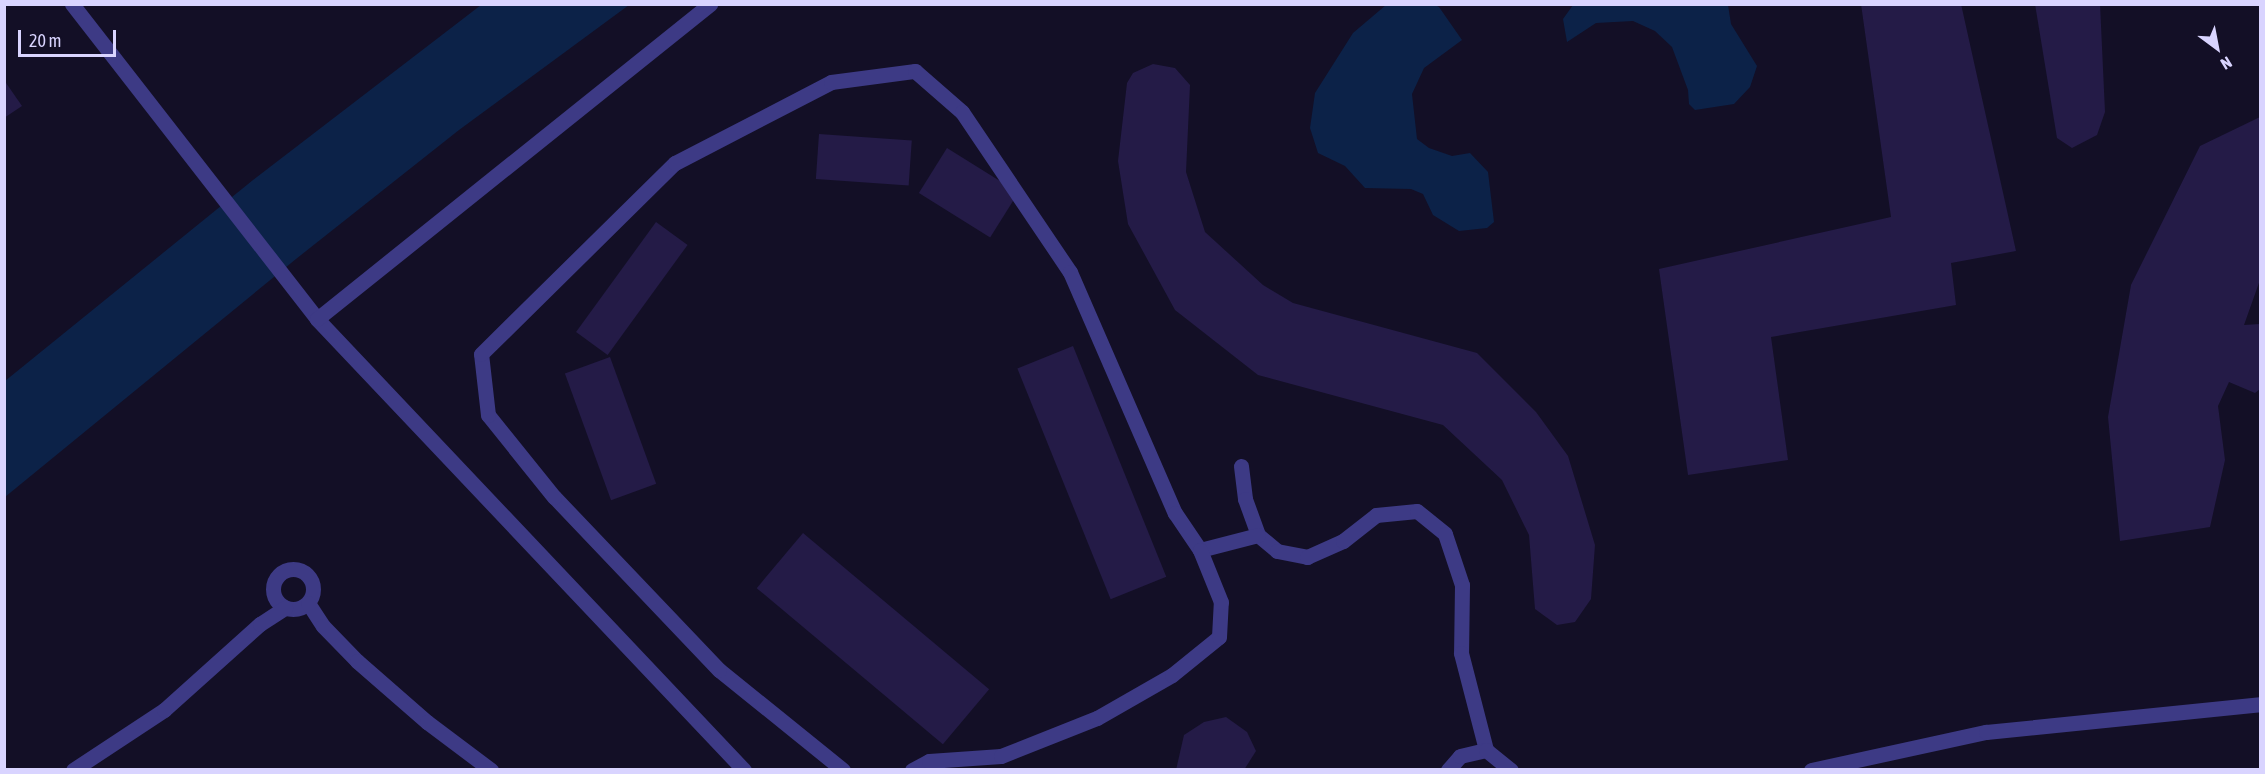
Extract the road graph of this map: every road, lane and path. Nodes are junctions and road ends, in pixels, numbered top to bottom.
1 (72, 4) edge
2 (710, 4) edge
3 (317, 319) junction
4 (1241, 466) dead end
5 (1258, 535) junction
6 (1200, 550) junction
7 (309, 603) junction
8 (285, 608) junction
9 (2260, 704) edge
10 (1486, 750) junction
11 (73, 770) edge
12 (491, 770) edge
13 (744, 770) edge
14 (843, 770) edge
15 (912, 770) edge
16 (1448, 770) edge
17 (1511, 770) edge
18 (1811, 770) edge

1 - 3 street
2 - 3 street
3 - 13 street
4 - 5 street
5 - 6 street
5 - 10 street
6 - 14 street
6 - 15 street
7 - 8 street
7 - 8 street
7 - 12 street
8 - 11 street
9 - 18 street
10 - 16 street
10 - 17 street

